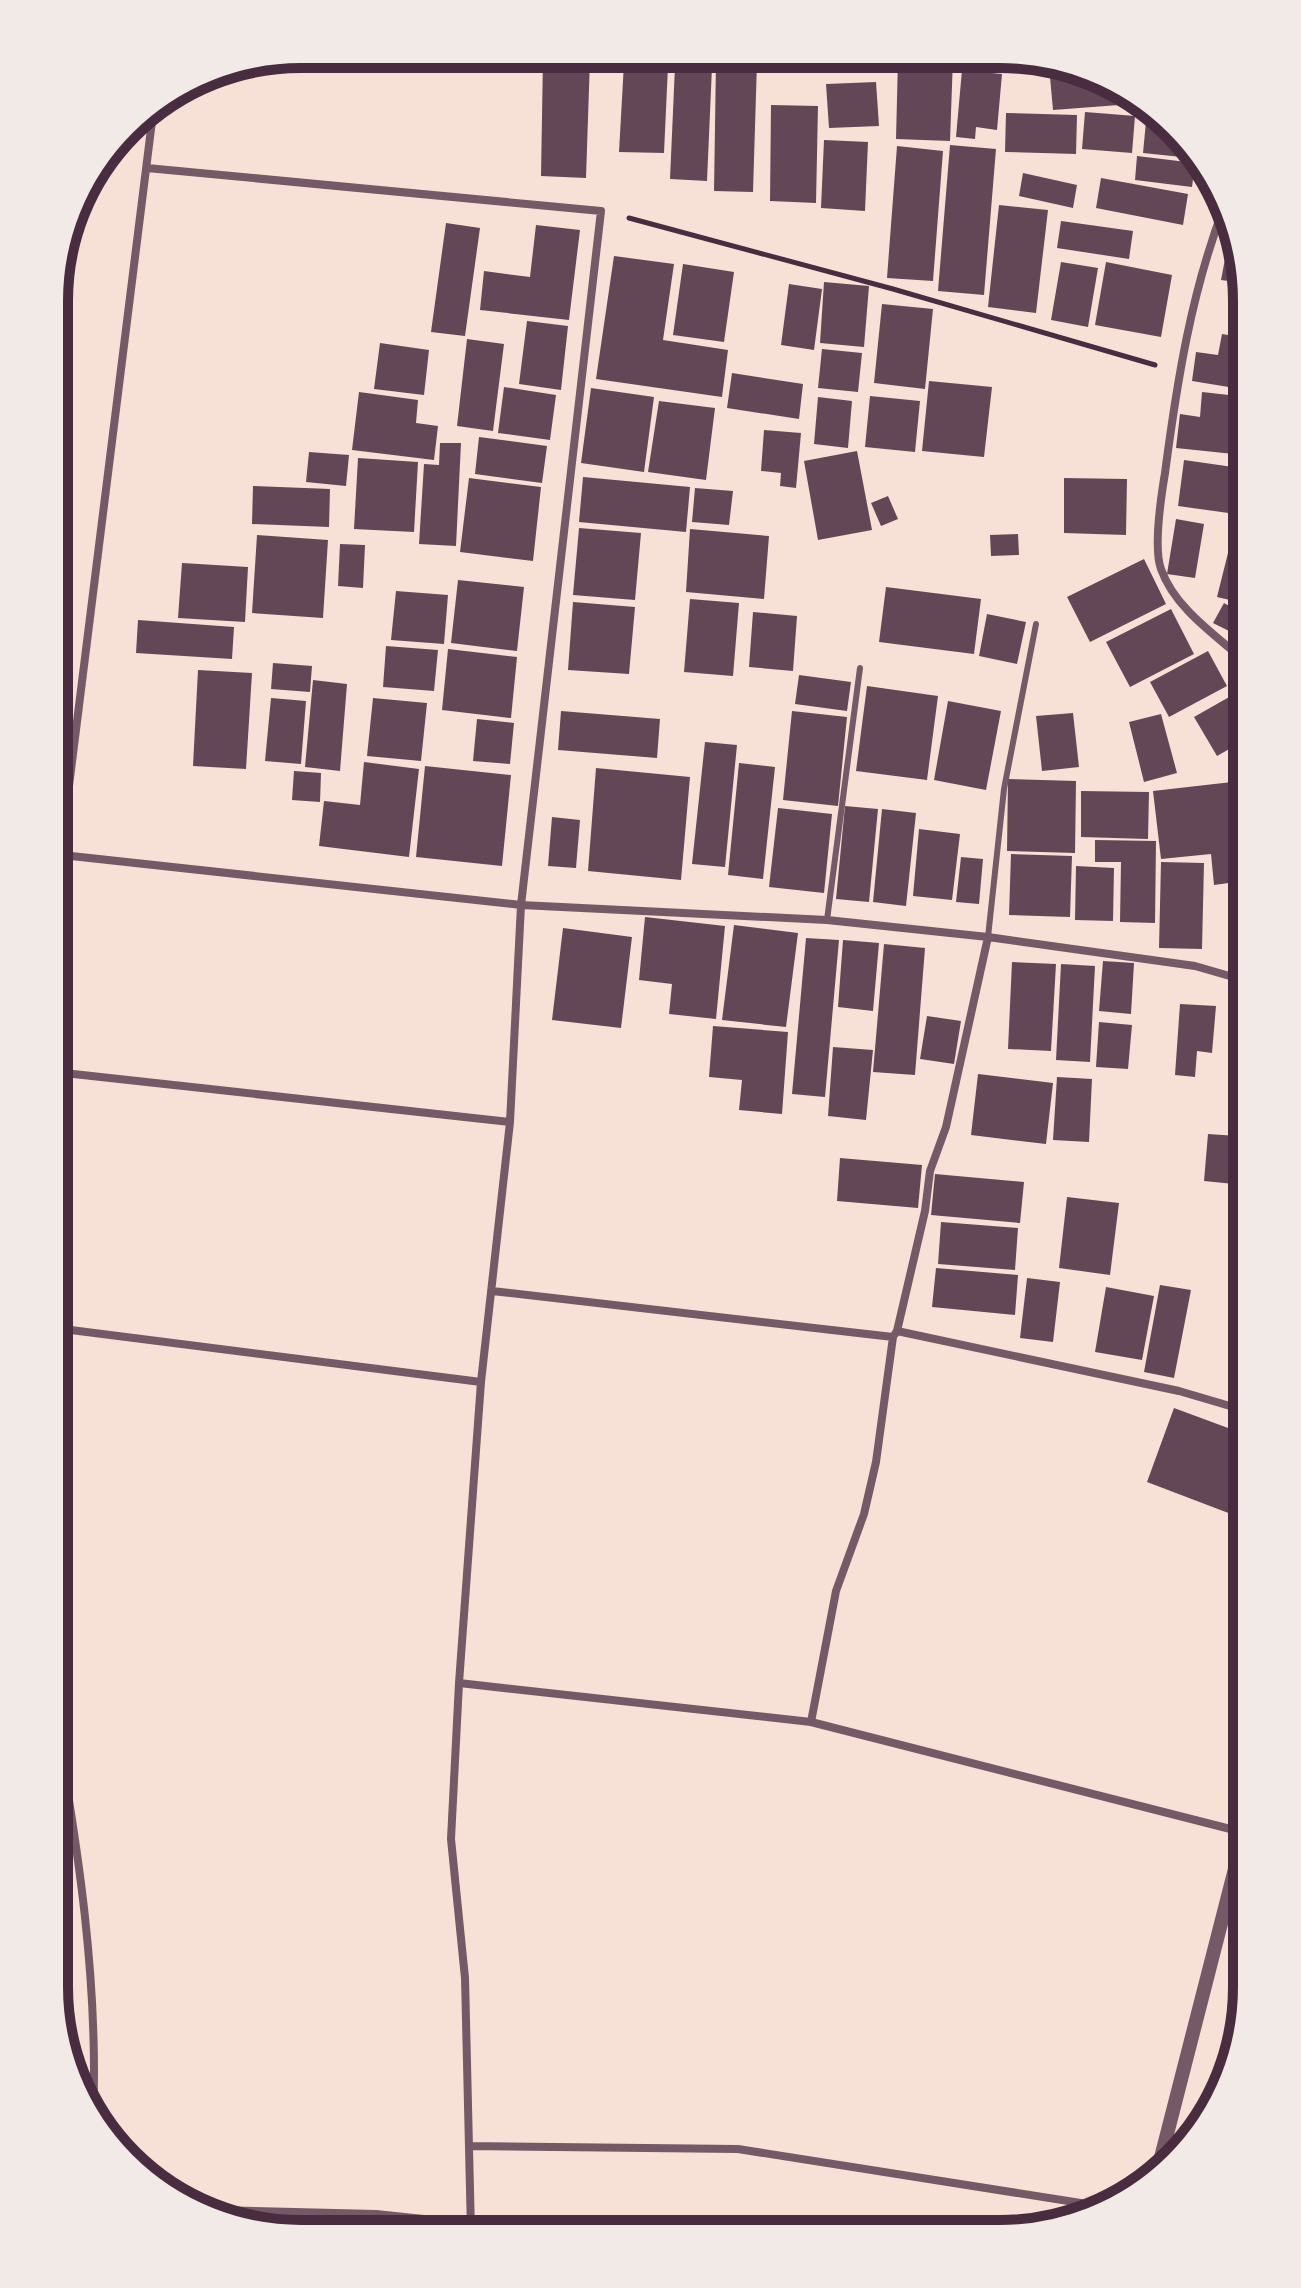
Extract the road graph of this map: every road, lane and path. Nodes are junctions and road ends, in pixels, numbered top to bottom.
1 (152, 122) edge
2 (147, 168) junction
3 (601, 211) junction
4 (1219, 222) edge
5 (1178, 372) junction
6 (1036, 624) dead end
7 (1233, 651) edge
8 (860, 668) dead end
9 (68, 805) edge
10 (68, 856) edge
11 (521, 905) junction
12 (827, 920) junction
13 (988, 937) junction
14 (1233, 977) edge
15 (68, 1073) edge
16 (510, 1122) junction
17 (492, 1291) junction
18 (68, 1330) edge
19 (895, 1334) junction
20 (481, 1382) junction
21 (1233, 1407) edge
22 (459, 1683) junction
23 (811, 1722) junction
24 (68, 1791) edge
25 (1233, 1827) edge
26 (1233, 1880) edge
27 (94, 2094) edge
28 (471, 2146) junction
29 (1162, 2155) edge
30 (1085, 2204) edge
31 (237, 2210) edge
32 (417, 2220) edge
33 (471, 2220) edge

1 - 2 street
2 - 3 street
2 - 9 street
3 - 5 path
3 - 11 street
4 - 5 street
5 - 7 street
6 - 13 lane
8 - 12 lane
10 - 11 street
11 - 12 street
11 - 16 street
12 - 13 street
13 - 14 street
13 - 19 street
15 - 16 street
16 - 17 street
17 - 19 street
17 - 20 street
18 - 20 street
19 - 21 street
19 - 23 street
20 - 22 street
22 - 23 street
22 - 28 street
23 - 25 street
24 - 27 street
26 - 29 street
28 - 30 street
28 - 33 street
31 - 32 street

